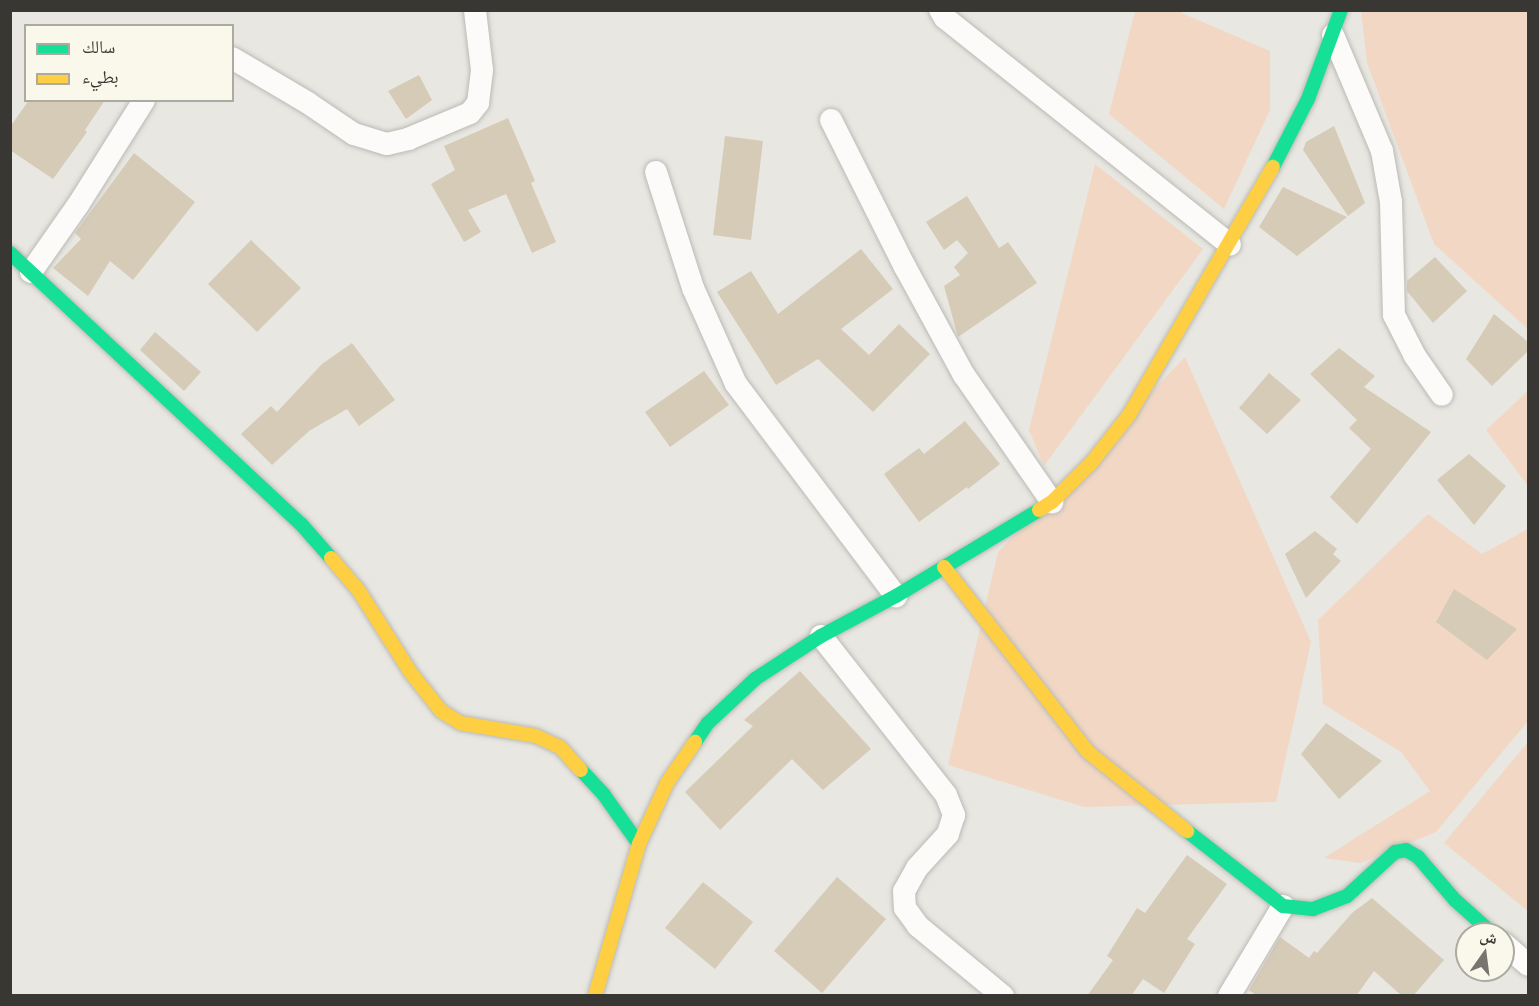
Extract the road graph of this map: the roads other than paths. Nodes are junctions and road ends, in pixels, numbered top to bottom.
1 (475, 10) edge
2 (940, 10) edge
3 (1341, 10) edge
4 (1333, 35) junction
5 (234, 59) edge
6 (143, 102) edge
7 (831, 120) dead end
8 (656, 172) dead end
9 (1230, 245) junction
10 (10, 252) edge
11 (31, 272) junction
12 (1442, 395) dead end
13 (1053, 502) junction
14 (944, 567) junction
15 (896, 596) junction
16 (820, 636) junction
17 (639, 844) junction
18 (1283, 906) junction
19 (1480, 922) edge
20 (1515, 954) edge
21 (1528, 965) edge
22 (594, 996) edge
23 (1004, 996) edge
24 (1229, 996) edge

1 - 5 street
2 - 9 street
3 - 4 street
4 - 9 street
4 - 12 street
6 - 11 street
7 - 13 street
8 - 15 street
9 - 13 street
10 - 11 street
11 - 17 street
13 - 14 street
14 - 15 street
14 - 18 street
15 - 16 street
16 - 17 street
16 - 23 street
17 - 22 street
18 - 19 street
18 - 24 street
20 - 21 street

